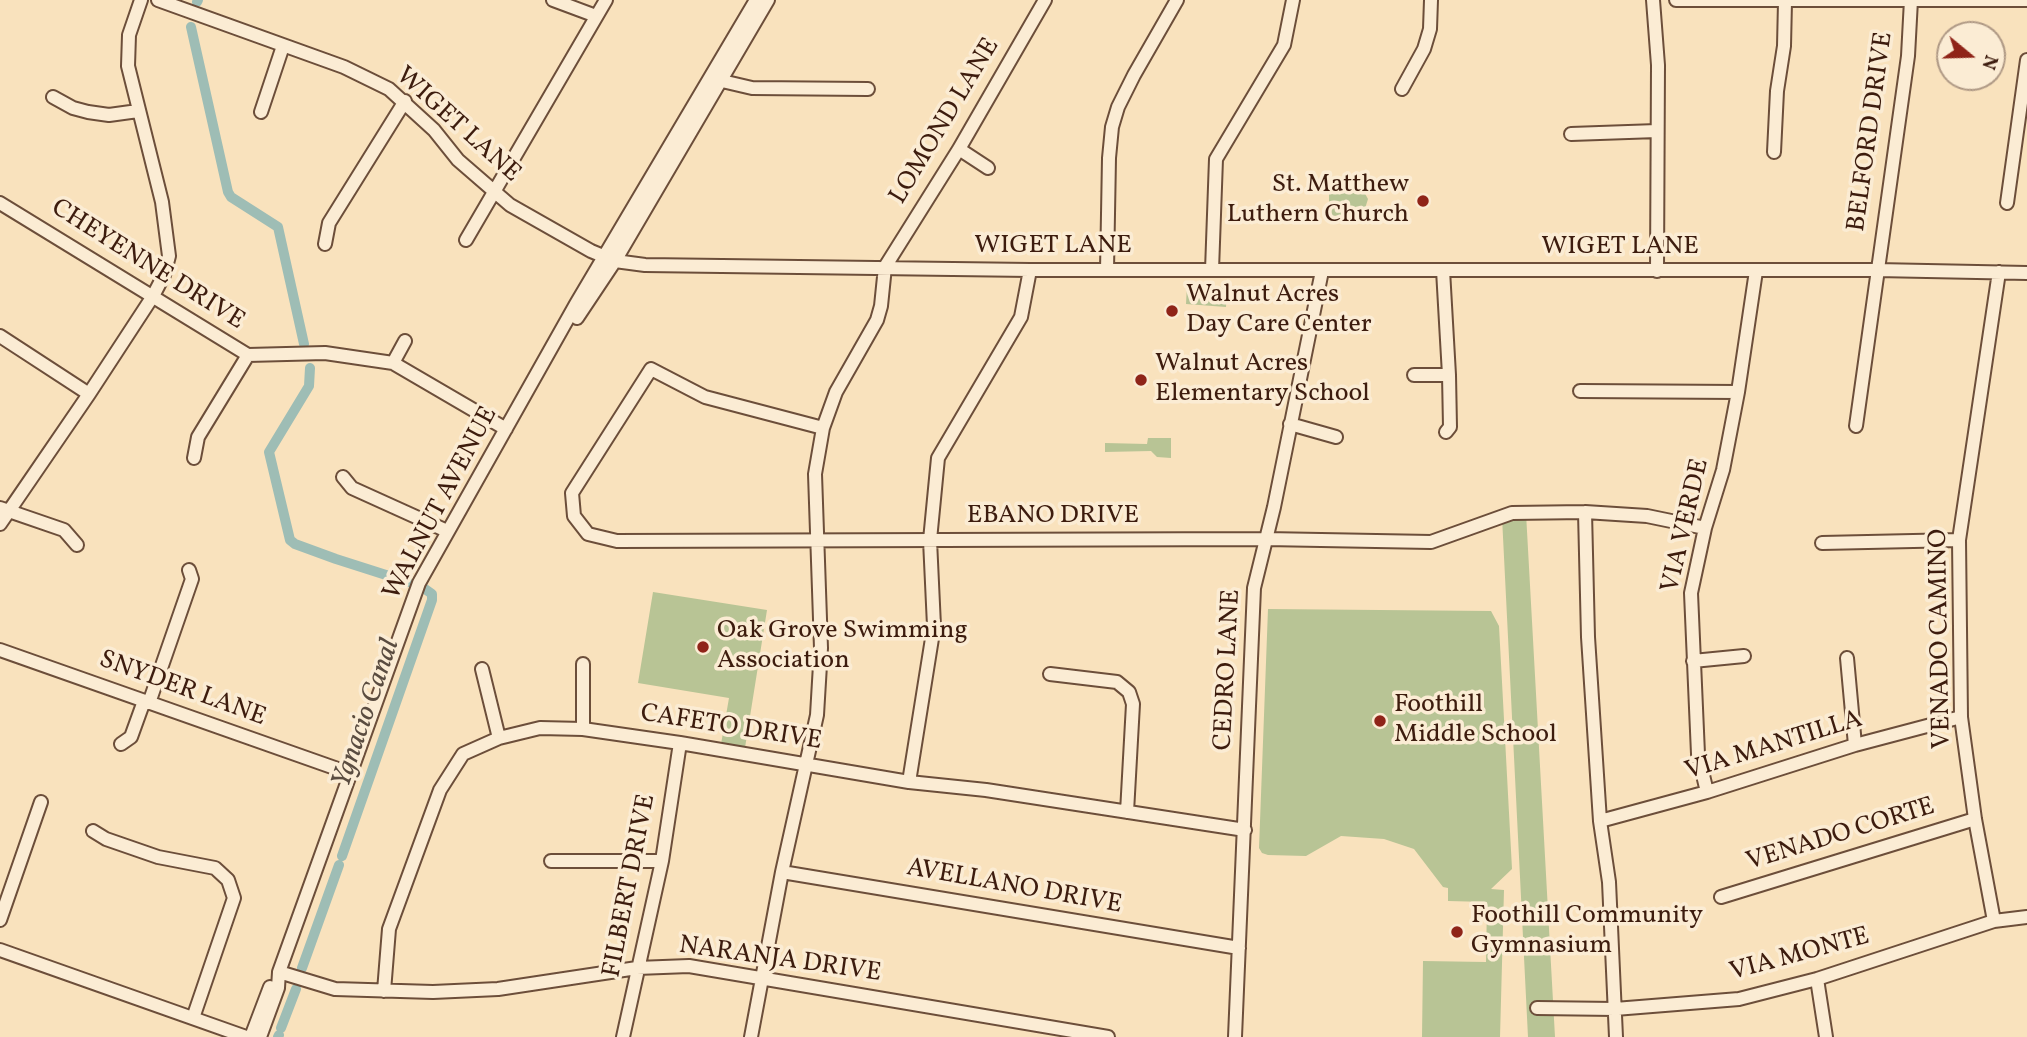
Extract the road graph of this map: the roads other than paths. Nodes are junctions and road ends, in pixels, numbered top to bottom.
1 (141, 0) edge
2 (158, 0) edge
3 (553, 0) edge
4 (606, 0) edge
5 (756, 0) edge
6 (768, 0) edge
7 (1045, 0) edge
8 (1177, 0) edge
9 (1293, 0) edge
10 (1431, 0) edge
11 (1653, 0) edge
12 (1676, 0) edge
13 (1852, 0) edge
14 (1911, 0) edge
15 (2027, 0) edge
16 (1786, 2) junction
17 (596, 16) junction
18 (283, 46) junction
19 (2027, 60) edge
20 (717, 78) junction
21 (869, 89) dead end
22 (1402, 89) dead end
23 (53, 97) dead end
24 (405, 102) junction
25 (138, 111) junction
26 (261, 112) dead end
27 (1657, 131) junction
28 (1572, 134) dead end
29 (959, 149) junction
30 (1773, 152) dead end
31 (988, 167) dead end
32 (494, 192) junction
33 (0, 203) edge
34 (2007, 203) dead end
35 (466, 240) dead end
36 (325, 244) dead end
37 (610, 259) junction
38 (885, 267) junction
39 (1030, 270) junction
40 (1107, 270) junction
41 (1212, 270) junction
42 (1443, 270) junction
43 (1877, 270) junction
44 (1322, 271) junction
45 (1657, 271) junction
46 (1756, 271) junction
47 (1999, 272) junction
48 (2027, 273) edge
49 (153, 296) junction
50 (0, 336) edge
51 (405, 341) dead end
52 (248, 355) junction
53 (393, 363) junction
54 (1414, 375) dead end
55 (1449, 375) junction
56 (1580, 391) dead end
57 (1738, 392) junction
58 (89, 394) junction
59 (1290, 424) junction
60 (1856, 426) dead end
61 (823, 428) junction
62 (506, 429) junction
63 (1446, 432) dead end
64 (1336, 437) dead end
65 (194, 458) dead end
66 (343, 477) dead end
67 (5, 509) edge
68 (1585, 512) junction
69 (0, 524) edge
70 (1705, 528) junction
71 (447, 531) junction
72 (1266, 539) junction
73 (816, 540) junction
74 (930, 540) junction
75 (1959, 540) junction
76 (1822, 543) dead end
77 (77, 545) dead end
78 (189, 570) dead end
79 (0, 650) edge
80 (1744, 656) dead end
81 (1847, 658) dead end
82 (1693, 662) junction
83 (583, 664) dead end
84 (482, 668) dead end
85 (1050, 674) dead end
86 (147, 702) junction
87 (1961, 717) junction
88 (583, 729) junction
89 (499, 738) junction
90 (680, 743) junction
91 (121, 744) dead end
92 (1855, 744) junction
93 (805, 764) junction
94 (349, 774) junction
95 (909, 782) junction
96 (1707, 792) junction
97 (41, 802) dead end
98 (1127, 812) junction
99 (1975, 819) junction
100 (1600, 821) junction
101 (1245, 830) junction
102 (93, 831) dead end
103 (551, 861) dead end
104 (662, 861) junction
105 (782, 872) junction
106 (1721, 897) dead end
107 (2027, 917) edge
108 (0, 920) edge
109 (1994, 921) junction
110 (1239, 948) junction
111 (0, 950) edge
112 (637, 968) junction
113 (279, 972) junction
114 (762, 979) junction
115 (1817, 979) junction
116 (384, 991) junction
117 (1536, 1008) dead end
118 (1615, 1009) junction
119 (192, 1018) junction
120 (248, 1037) edge
121 (260, 1037) edge
122 (624, 1037) edge
123 (751, 1037) edge
124 (1108, 1037) edge
125 (1235, 1037) edge
126 (1616, 1037) edge
127 (1826, 1037) edge

1 - 25 street
2 - 18 street, WIGET LANE
3 - 17 street
4 - 17 street
5 - 20 street, WALNUT AVENUE
6 - 20 street, WALNUT AVENUE
7 - 29 street, LOMOND LANE
8 - 40 street
9 - 41 street
10 - 22 street
11 - 27 street
12 - 16 street
13 - 14 street
13 - 16 street
14 - 15 street
14 - 43 street, BELFORD DRIVE
16 - 30 street
17 - 32 street
18 - 24 street, WIGET LANE
18 - 26 street
19 - 34 street
20 - 21 street
20 - 37 street, WALNUT AVENUE
23 - 25 street
24 - 32 street, WIGET LANE
24 - 36 street
25 - 49 street
27 - 28 street
27 - 45 street
29 - 31 street
29 - 38 street, LOMOND LANE
32 - 35 street
32 - 37 street, WIGET LANE
33 - 49 street, CHEYENNE DRIVE
37 - 38 street, WIGET LANE
37 - 62 street, WALNUT AVENUE
38 - 39 street, WIGET LANE
38 - 61 street
39 - 40 street, WIGET LANE
39 - 74 street
40 - 41 street, WIGET LANE
41 - 44 street, WIGET LANE
42 - 44 street, WIGET LANE
42 - 45 street, WIGET LANE
42 - 55 street
43 - 46 street, WIGET LANE
43 - 47 street, WIGET LANE
43 - 60 street, BELFORD DRIVE
44 - 59 street, CEDRO LANE
45 - 46 street, WIGET LANE
46 - 57 street, VIA VERDE
47 - 48 street, WIGET LANE
47 - 75 street, VENADO CAMINO
49 - 52 street, CHEYENNE DRIVE
49 - 58 street
50 - 58 street
51 - 53 street
52 - 53 street, CHEYENNE DRIVE
52 - 65 street
53 - 62 street, CHEYENNE DRIVE
54 - 55 street
55 - 63 street
56 - 57 street
57 - 70 street, VIA VERDE
58 - 67 street
59 - 64 street
59 - 72 street, CEDRO LANE
61 - 73 street
61 - 73 street, EBANO DRIVE
62 - 71 street, WALNUT AVENUE
66 - 71 street
67 - 69 street
67 - 77 street
68 - 70 street, EBANO DRIVE
68 - 72 street, EBANO DRIVE
68 - 100 street
70 - 82 street, VIA VERDE
71 - 94 street, WALNUT AVENUE
72 - 74 street, EBANO DRIVE
72 - 101 street, CEDRO LANE
73 - 74 street, EBANO DRIVE
73 - 93 street
74 - 95 street
75 - 76 street
75 - 87 street, VENADO CAMINO
78 - 86 street
79 - 86 street, SNYDER LANE
80 - 82 street
81 - 92 street
82 - 96 street, VIA VERDE
83 - 88 street
84 - 89 street
85 - 98 street
86 - 91 street
86 - 94 street, SNYDER LANE
87 - 92 street, VIA MANTILLA
87 - 99 street, VENADO CAMINO
88 - 89 street, CAFETO DRIVE
88 - 90 street, CAFETO DRIVE
89 - 116 street, CAFETO DRIVE
90 - 93 street, CAFETO DRIVE
90 - 104 street, FILBERT DRIVE
92 - 96 street, VIA MANTILLA
93 - 95 street, CAFETO DRIVE
93 - 105 street
94 - 113 street, WALNUT AVENUE
95 - 98 street, CAFETO DRIVE
96 - 100 street, VIA MANTILLA
97 - 108 street
98 - 101 street, CAFETO DRIVE
99 - 106 street, VENADO CORTE
99 - 109 street, VENADO CAMINO
100 - 118 street
101 - 110 street, CEDRO LANE
102 - 119 street
103 - 104 street
104 - 112 street, FILBERT DRIVE
105 - 110 street, AVELLANO DRIVE
105 - 114 street
107 - 109 street, VIA MONTE
109 - 115 street, VIA MONTE
110 - 125 street, CEDRO LANE
111 - 119 street
112 - 114 street, NARANJA DRIVE
112 - 116 street, NARANJA DRIVE
112 - 122 street, FILBERT DRIVE
113 - 116 street, NARANJA DRIVE
113 - 120 street, WALNUT AVENUE
113 - 121 street, WALNUT AVENUE
114 - 123 street
114 - 124 street, NARANJA DRIVE
115 - 118 street, VIA MONTE
115 - 127 street
117 - 118 street, VIA MONTE
118 - 126 street
119 - 120 street

